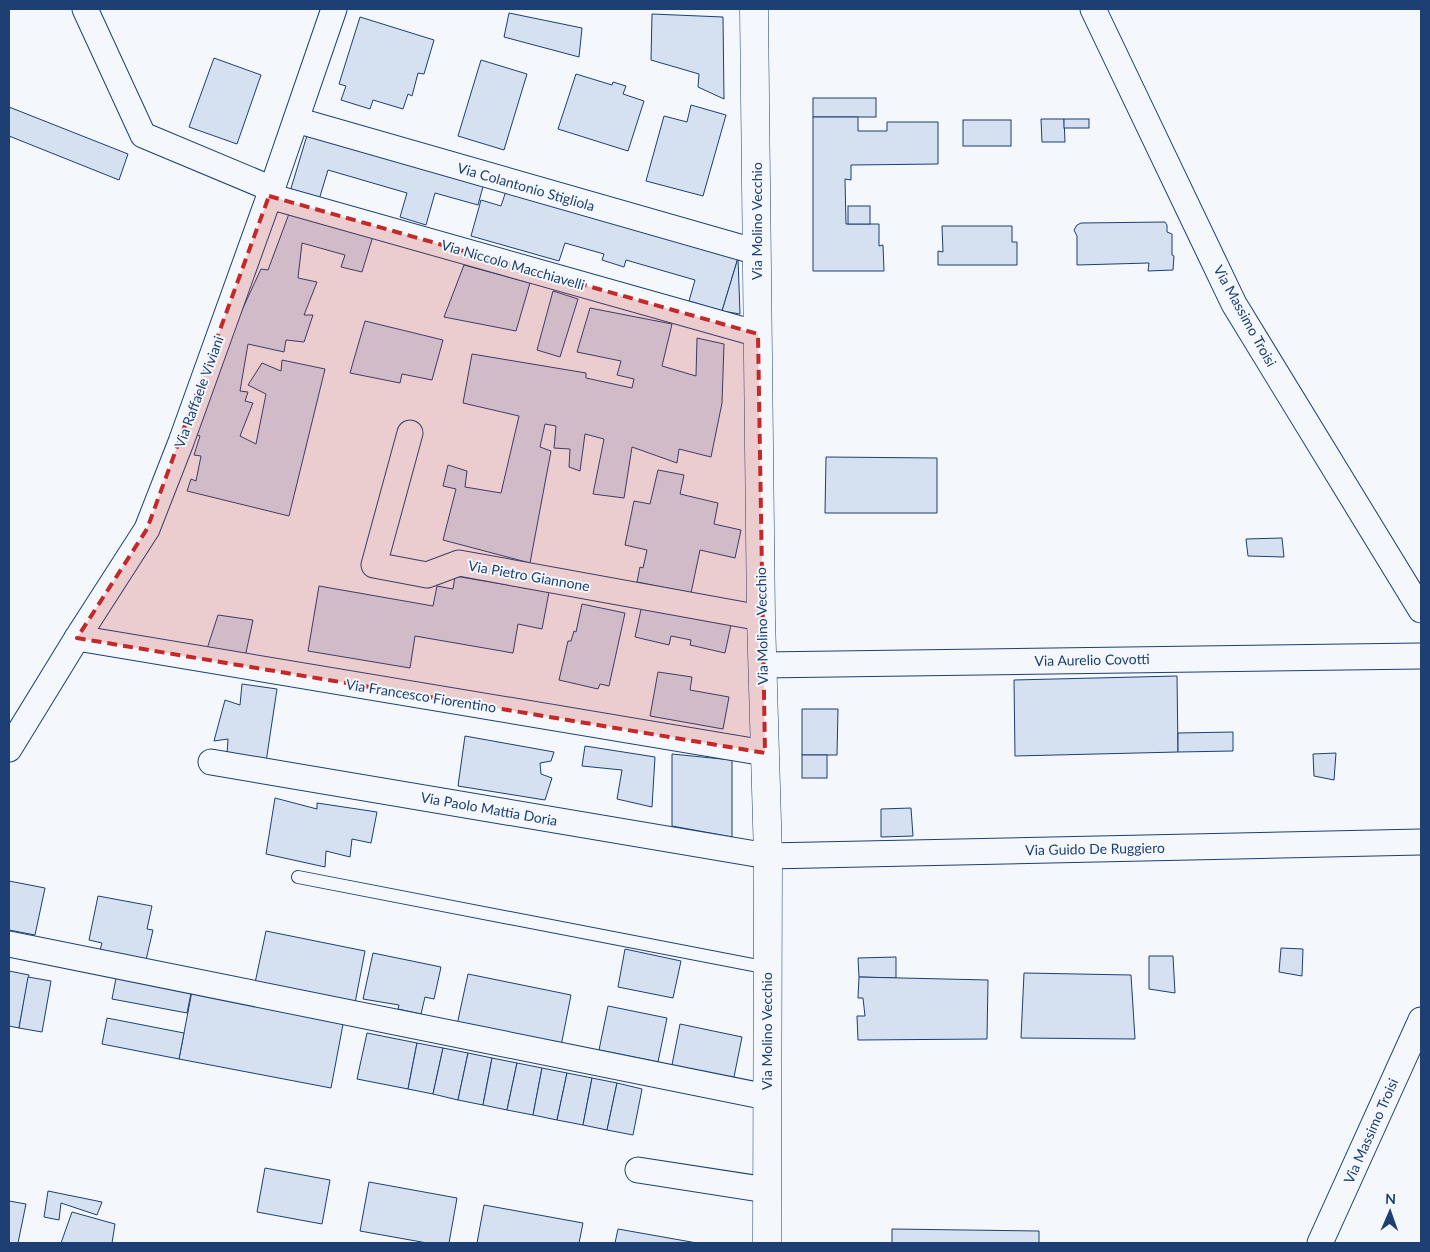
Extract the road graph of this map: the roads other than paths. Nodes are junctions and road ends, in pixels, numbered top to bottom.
1 (85, 9) edge
2 (334, 9) edge
3 (754, 9) edge
4 (1093, 9) edge
5 (296, 120) junction
6 (271, 192) junction
7 (757, 252) junction
8 (758, 334) junction
9 (410, 433) dead end
10 (1421, 610) edge
11 (761, 618) junction
12 (77, 638) junction
13 (1421, 656) edge
14 (762, 665) junction
15 (9, 748) edge
16 (765, 753) junction
17 (210, 762) dead end
18 (1421, 842) edge
19 (768, 856) junction
20 (298, 877) dead end
21 (9, 944) edge
22 (768, 968) junction
23 (1421, 1020) edge
24 (767, 1097) junction
25 (638, 1170) dead end
26 (767, 1190) junction
27 (766, 1243) edge
28 (1320, 1243) edge

1 - 6 street, Via Niccolo Macchiavelli
2 - 5 street, Via Raffaele Viviani
3 - 7 street, Via Molino Vecchio
4 - 10 street, Via Massimo Troisi
5 - 6 street, Via Raffaele Viviani
5 - 7 street, Via Colantonio Stigliola
6 - 8 street, Via Niccolo Macchiavelli
6 - 12 street, Via Raffaele Viviani
7 - 8 street, Via Molino Vecchio
8 - 11 street, Via Molino Vecchio
9 - 11 street, Via Pietro Giannone
11 - 14 street, Via Molino Vecchio
12 - 15 street, Via Raffaele Viviani
12 - 16 street, Via Francesco Fiorentino
13 - 14 street, Via Aurelio Covotti
14 - 16 street, Via Molino Vecchio
16 - 19 street, Via Molino Vecchio
17 - 19 street, Via Paolo Mattia Doria
18 - 19 street, Via Guido De Ruggiero
19 - 22 street, Via Molino Vecchio
20 - 22 lane
21 - 24 street
22 - 24 street, Via Molino Vecchio
23 - 28 street, Via Massimo Troisi
24 - 26 street, Via Molino Vecchio
25 - 26 street
26 - 27 street, Via Molino Vecchio

